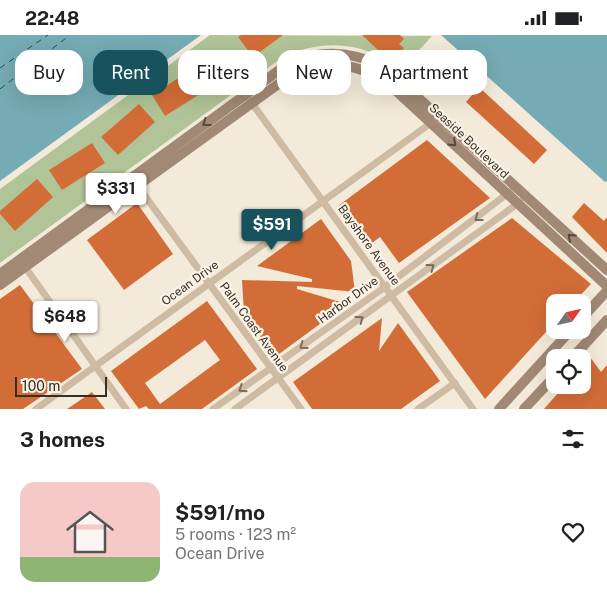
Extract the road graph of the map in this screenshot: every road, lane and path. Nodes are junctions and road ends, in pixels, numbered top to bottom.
1 (249, 99) junction
2 (431, 123) junction
3 (137, 185) junction
4 (512, 191) junction
5 (522, 199) junction
6 (323, 201) junction
7 (22, 263) junction
8 (607, 270) edge
9 (0, 274) edge
10 (208, 283) junction
11 (0, 285) edge
12 (607, 286) edge
13 (385, 287) junction
14 (607, 291) edge
15 (392, 296) junction
16 (591, 308) edge
17 (607, 320) edge
18 (564, 339) edge
19 (580, 349) edge
20 (95, 366) junction
21 (271, 369) junction
22 (278, 378) junction
23 (454, 383) junction
24 (546, 386) edge
25 (36, 409) edge
26 (126, 409) edge
27 (214, 409) edge
28 (235, 409) edge
29 (301, 409) edge
30 (418, 409) edge
31 (473, 409) edge
32 (499, 409) edge
33 (524, 409) edge

1 - 2 street, Seaside Boulevard
1 - 3 street, Seaside Boulevard
1 - 4 street, Seaside Boulevard
1 - 6 street, Bayshore Avenue
1 -> 7 street, Seaside Boulevard
2 -> 4 street, Seaside Boulevard
2 - 6 street, Ocean Drive
3 - 7 street, Seaside Boulevard
3 - 10 street, Palm Coast Avenue
4 - 5 street, Seaside Boulevard
4 -> 13 street, Harbor Drive
8 -> 5 street, Seaside Boulevard
5 - 12 street, Seaside Boulevard
15 -> 5 street, Harbor Drive
6 - 10 street, Ocean Drive
6 - 13 street, Bayshore Avenue
7 - 9 street, Seaside Boulevard
7 - 11 street, Seaside Boulevard
7 - 20 street
10 - 20 street, Ocean Drive
10 - 21 street, Palm Coast Avenue
13 - 15 street, Bayshore Avenue
13 -> 21 street, Harbor Drive
14 - 16 street
22 -> 15 street, Harbor Drive
15 - 23 street, Bayshore Avenue
17 - 19 street
18 - 32 street
20 - 25 street, Ocean Drive
20 - 26 street
21 - 22 street, Palm Coast Avenue
21 -> 27 street, Harbor Drive
22 - 28 street, Harbor Drive
22 - 29 street, Palm Coast Avenue
23 - 30 street
23 - 31 street, Bayshore Avenue
24 - 33 street

